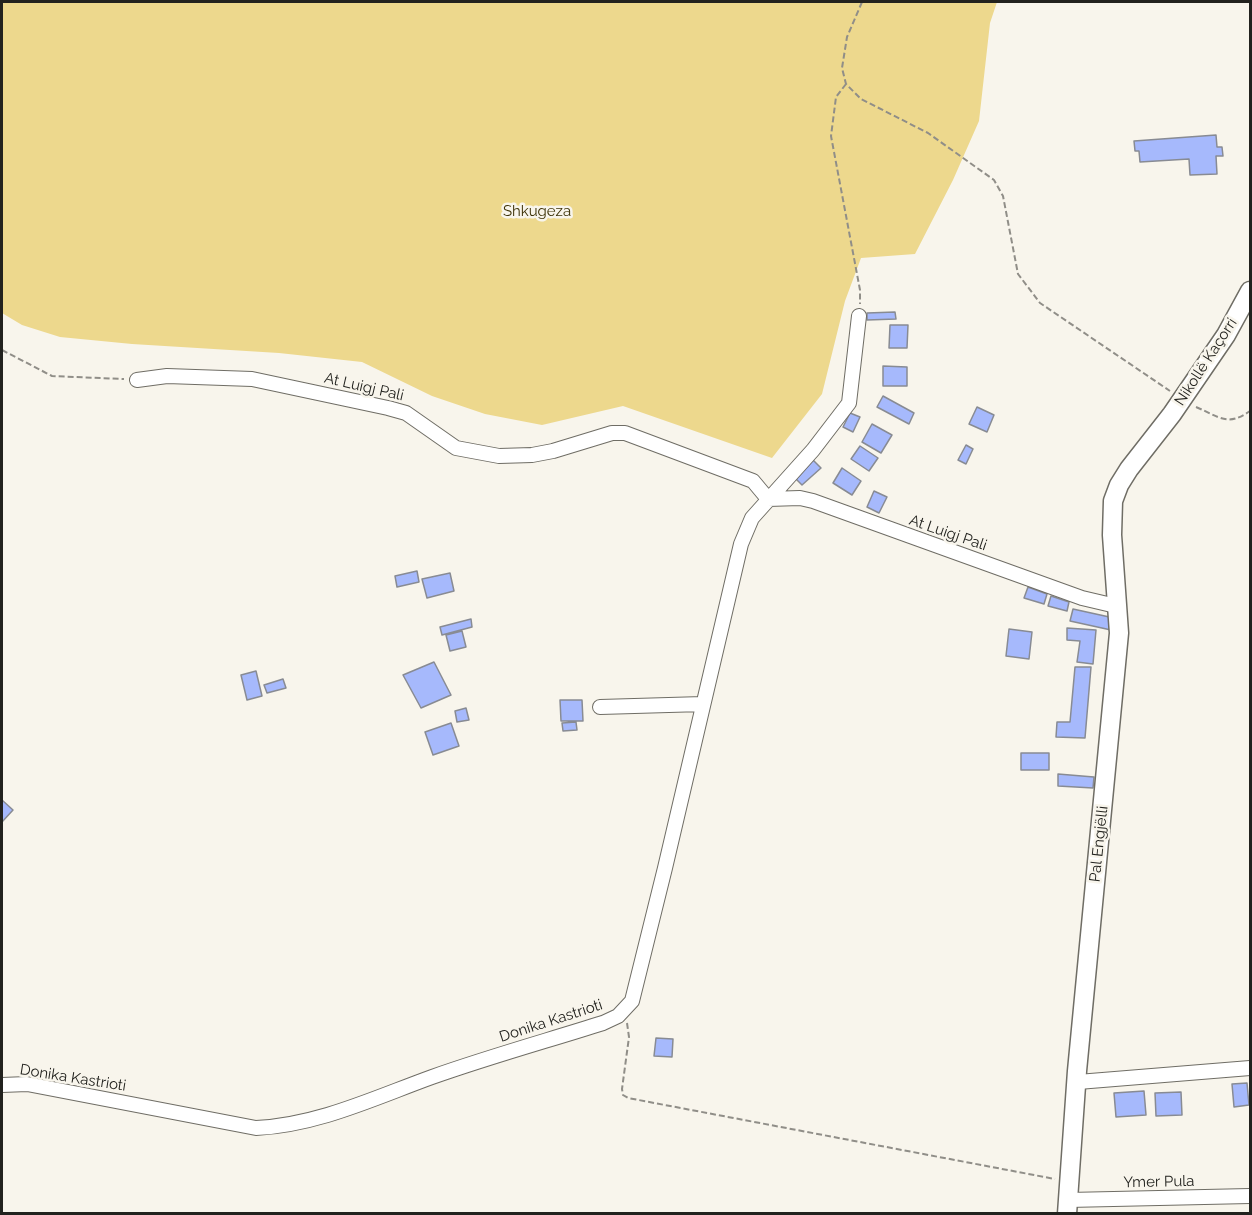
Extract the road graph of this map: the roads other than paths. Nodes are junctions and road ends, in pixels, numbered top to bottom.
1 (1251, 291) edge
2 (859, 316) road end
3 (137, 380) road end
4 (1128, 469) joint
5 (768, 499) junction
6 (1116, 606) junction
7 (704, 704) junction
8 (600, 707) dead end
9 (1251, 1068) edge
10 (1078, 1082) junction
11 (2, 1085) edge
12 (1251, 1196) edge
13 (1068, 1207) edge

1 - 4 main road, Nikollë Kaçorri
2 - 5 street
3 - 5 street, At Luigj Pali
4 - 6 main road, Pal Engjëlli
5 - 6 street, At Luigj Pali
5 - 7 street, Donika Kastrioti
6 - 10 main road, Pal Engjëlli
7 - 8 street
7 - 11 street, Donika Kastrioti
9 - 10 street
10 - 13 main road, Pal Engjëlli
12 - 13 street, Ymer Pula

